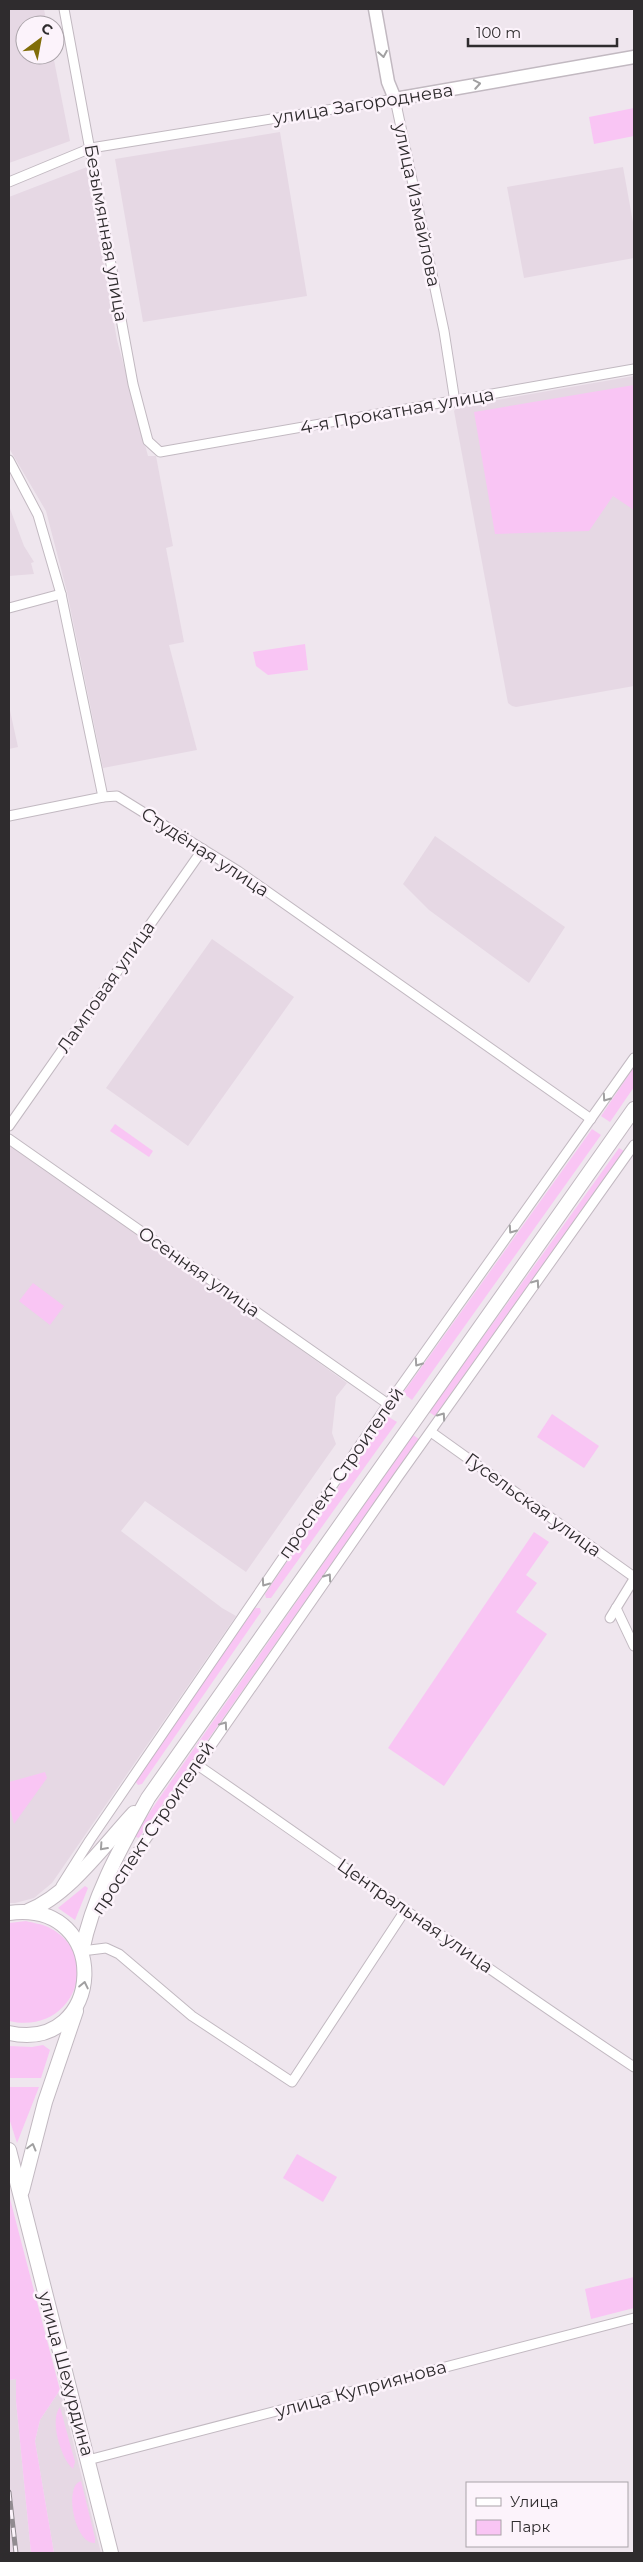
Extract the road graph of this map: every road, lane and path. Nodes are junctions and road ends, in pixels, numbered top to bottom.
1 (64, 9) edge
2 (375, 9) edge
3 (634, 57) edge
4 (394, 99) junction
5 (90, 148) junction
6 (9, 182) edge
7 (634, 369) edge
8 (455, 402) junction
9 (160, 452) joint
10 (9, 460) edge
11 (62, 594) junction
12 (9, 608) edge
13 (103, 797) junction
14 (9, 816) edge
15 (203, 849) junction
16 (634, 1058) edge
17 (634, 1109) edge
18 (591, 1119) junction
19 (9, 1126) edge
20 (9, 1139) edge
21 (633, 1148) edge
22 (388, 1404) junction
23 (431, 1432) junction
24 (634, 1578) edge
25 (616, 1608) junction
26 (610, 1618) dead end
27 (634, 1646) edge
28 (196, 1764) junction
29 (148, 1798) junction
30 (56, 1894) junction
31 (406, 1909) junction
32 (27, 1912) junction
33 (9, 1913) edge
34 (88, 1923) junction
35 (82, 1951) junction
36 (77, 2007) junction
37 (9, 2033) edge
38 (634, 2067) edge
39 (9, 2150) edge
40 (21, 2194) junction
41 (634, 2318) edge
42 (88, 2460) junction
43 (112, 2553) edge

1 - 5 street, Безымянная улица
2 -> 4 street, улица Измайлова
4 -> 3 street, улица Загороднева
4 - 5 street, улица Загороднева
4 - 8 street, улица Измайлова
5 - 6 street, улица Загороднева
5 - 9 street, Безымянная улица
7 - 8 street, 4-я Прокатная улица
8 - 9 street, 4-я Прокатная улица
10 - 11 street
11 - 12 street
11 - 13 street
13 - 14 street
13 - 15 street, Студёная улица
15 - 18 street, Студёная улица
15 - 19 street, Ламповая улица
16 -> 18 street, проспект Строителей
17 - 29 main road, проспект Строителей
18 -> 22 street, проспект Строителей
20 - 22 street, Осенняя улица
23 -> 21 street, проспект Строителей
22 -> 30 street, проспект Строителей
23 - 24 street, Гусельская улица
28 -> 23 street, проспект Строителей
24 - 25 street
25 - 26 street
25 - 27 street
28 - 31 street, Центральная улица
28 - 34 street, проспект Строителей
29 -> 30 main road, проспект Строителей
29 - 34 main road, проспект Строителей
30 - 32 main road, проспект Строителей
31 - 35 street
31 - 38 street, Центральная улица
32 - 33 main road
32 - 35 main road
34 - 35 main road, проспект Строителей
36 -> 35 main road, улица Шехурдина
36 - 37 main road
40 -> 36 main road, улица Шехурдина
39 - 40 main road, улица Шехурдина
40 - 42 main road, улица Шехурдина
41 - 42 street, улица Куприянова
42 - 43 main road, улица Шехурдина

